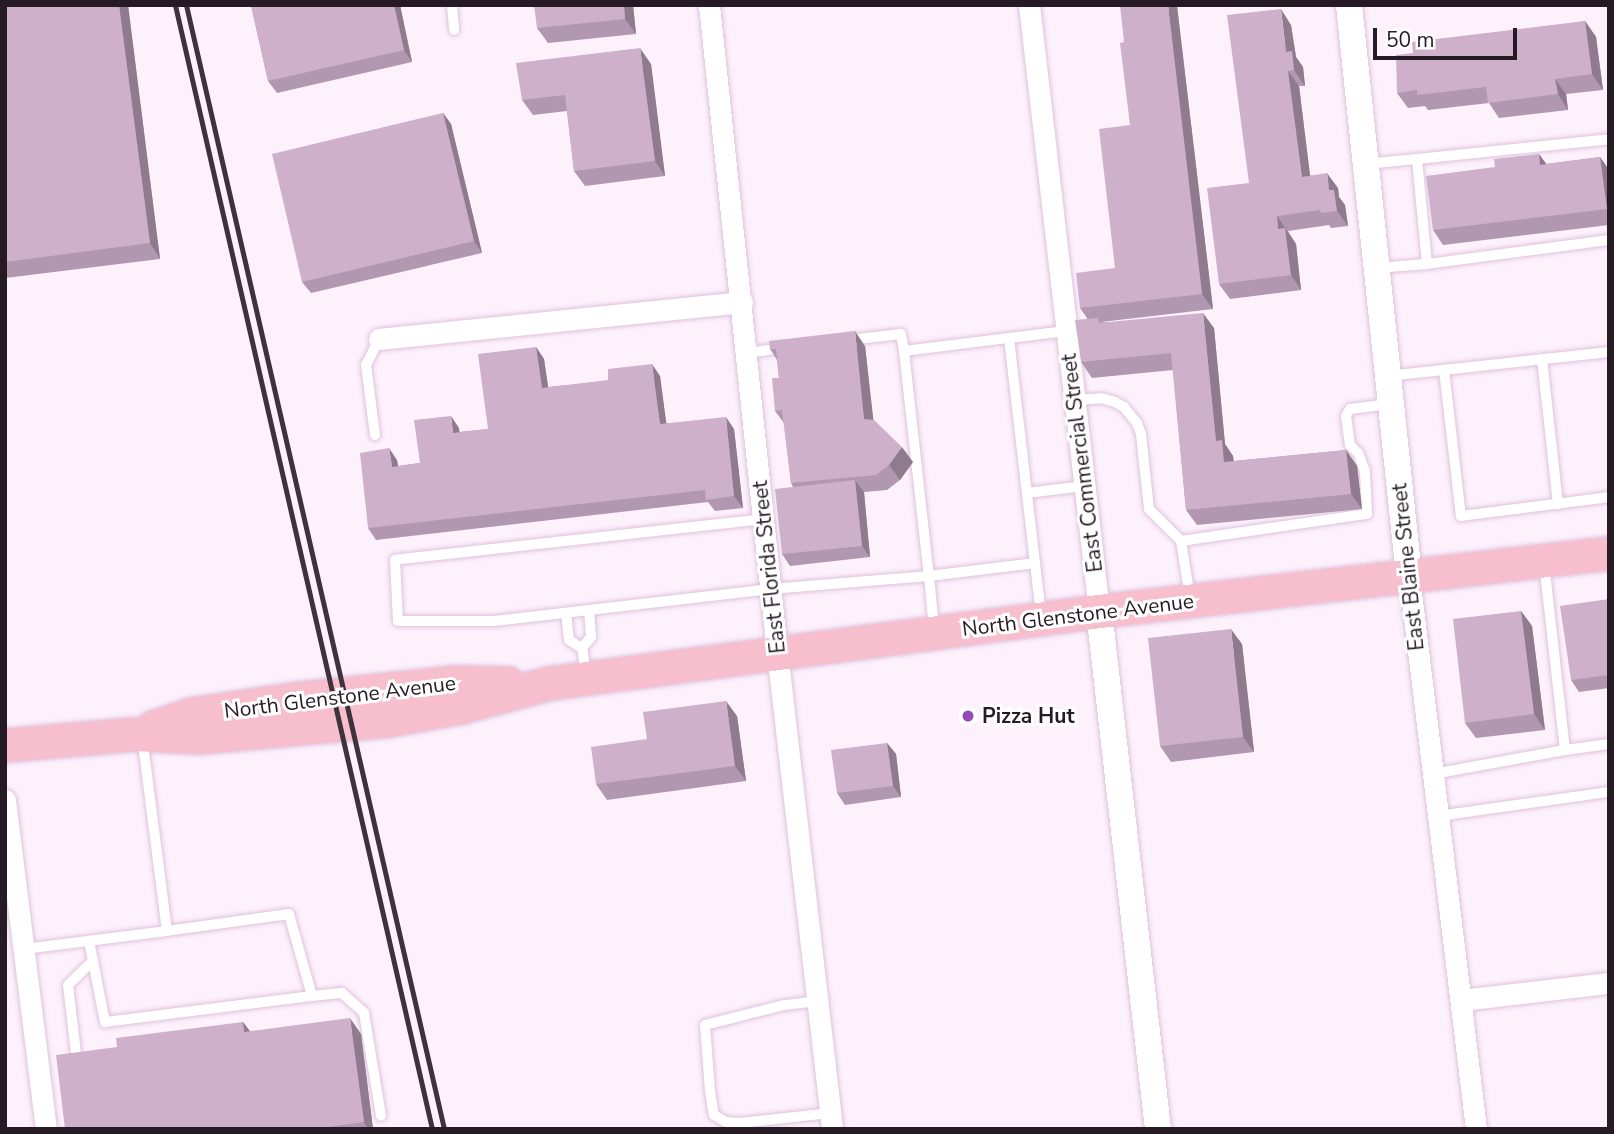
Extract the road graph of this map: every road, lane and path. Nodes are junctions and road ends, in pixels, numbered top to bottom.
1 (452, 5) edge
2 (709, 5) edge
3 (1029, 5) edge
4 (1349, 5) edge
5 (454, 30) dead end
6 (1609, 139) edge
7 (1417, 159) junction
8 (1366, 164) junction
9 (1609, 240) edge
10 (1427, 264) junction
11 (1376, 268) junction
12 (742, 302) junction
13 (1066, 331) junction
14 (1009, 338) junction
15 (379, 339) joint
16 (837, 342) edge
17 (798, 346) edge
18 (904, 351) junction
19 (1609, 352) edge
20 (747, 353) junction
21 (1542, 359) junction
22 (1444, 370) junction
23 (1388, 376) junction
24 (1074, 400) junction
25 (1390, 404) junction
26 (375, 435) dead end
27 (1084, 486) junction
28 (1027, 493) junction
29 (1609, 497) edge
30 (1558, 504) junction
31 (764, 519) junction
32 (1181, 541) junction
33 (1609, 553) edge
34 (1544, 561) junction
35 (1035, 563) junction
36 (929, 576) junction
37 (1409, 576) junction
38 (771, 589) junction
39 (1190, 601) junction
40 (589, 611) junction
41 (1099, 611) junction
42 (566, 614) junction
43 (1041, 618) junction
44 (935, 632) junction
45 (778, 652) junction
46 (584, 663) junction
47 (138, 734) junction
48 (1609, 744) edge
49 (5, 745) edge
50 (1565, 751) junction
51 (1433, 774) junction
52 (1609, 792) edge
53 (5, 800) edge
54 (1438, 816) junction
55 (167, 930) junction
56 (89, 941) junction
57 (24, 949) junction
58 (93, 961) junction
59 (1609, 983) edge
60 (312, 996) junction
61 (818, 1000) junction
62 (1461, 1000) junction
63 (76, 1053) edge
64 (381, 1116) dead end
65 (832, 1121) edge
66 (46, 1129) edge
67 (1158, 1129) edge
68 (1476, 1129) edge

1 - 5 lane
2 - 12 street, East Florida Street
3 - 13 street, East Commercial Street
4 - 8 street, East Blaine Street
6 - 7 lane
7 - 8 lane
7 - 10 lane
8 - 11 street, East Blaine Street
9 - 10 lane
10 - 11 lane
11 - 23 street, East Blaine Street
12 - 15 street
12 - 20 street, East Florida Street
13 - 14 lane
13 - 24 street, East Commercial Street
14 - 18 lane
14 - 28 lane
15 - 26 lane
16 - 18 lane
17 - 20 lane
18 - 36 lane
19 - 21 lane
20 - 31 street, East Florida Street
21 - 22 lane
21 - 30 lane
22 - 23 lane
22 - 30 lane
23 - 25 street, East Blaine Street
24 - 27 street, East Commercial Street
24 - 32 lane
25 - 32 lane
25 - 37 street, East Blaine Street
27 - 28 lane
27 - 41 street, East Commercial Street
28 - 35 lane
29 - 30 lane
31 - 38 street, East Florida Street
31 - 42 lane
32 - 39 lane
33 - 34 main road, North Glenstone Avenue
34 - 37 main road, North Glenstone Avenue
34 - 50 lane
35 - 36 lane
35 - 43 lane
36 - 38 lane
36 - 44 lane
37 - 39 main road, North Glenstone Avenue
37 - 51 street, East Blaine Street
38 - 40 lane
38 - 45 street, East Florida Street
39 - 41 main road, North Glenstone Avenue
40 - 42 lane
40 - 46 lane
41 - 43 main road, North Glenstone Avenue
41 - 67 street, East Commercial Street
42 - 46 lane
43 - 44 main road, North Glenstone Avenue
44 - 45 main road, North Glenstone Avenue
45 - 46 main road, North Glenstone Avenue
45 - 61 street, East Florida Street
46 - 47 main road, North Glenstone Avenue
47 - 49 main road, North Glenstone Avenue
47 - 55 lane
48 - 50 lane
50 - 51 lane
51 - 54 street, East Blaine Street
52 - 54 lane
53 - 57 street
54 - 62 street, East Blaine Street
55 - 56 lane
55 - 60 lane
56 - 57 lane
56 - 58 lane
57 - 66 street
58 - 60 lane
58 - 63 lane
59 - 62 street
60 - 64 lane
61 - 65 street, East Florida Street
61 - 65 lane
62 - 68 street, East Blaine Street

